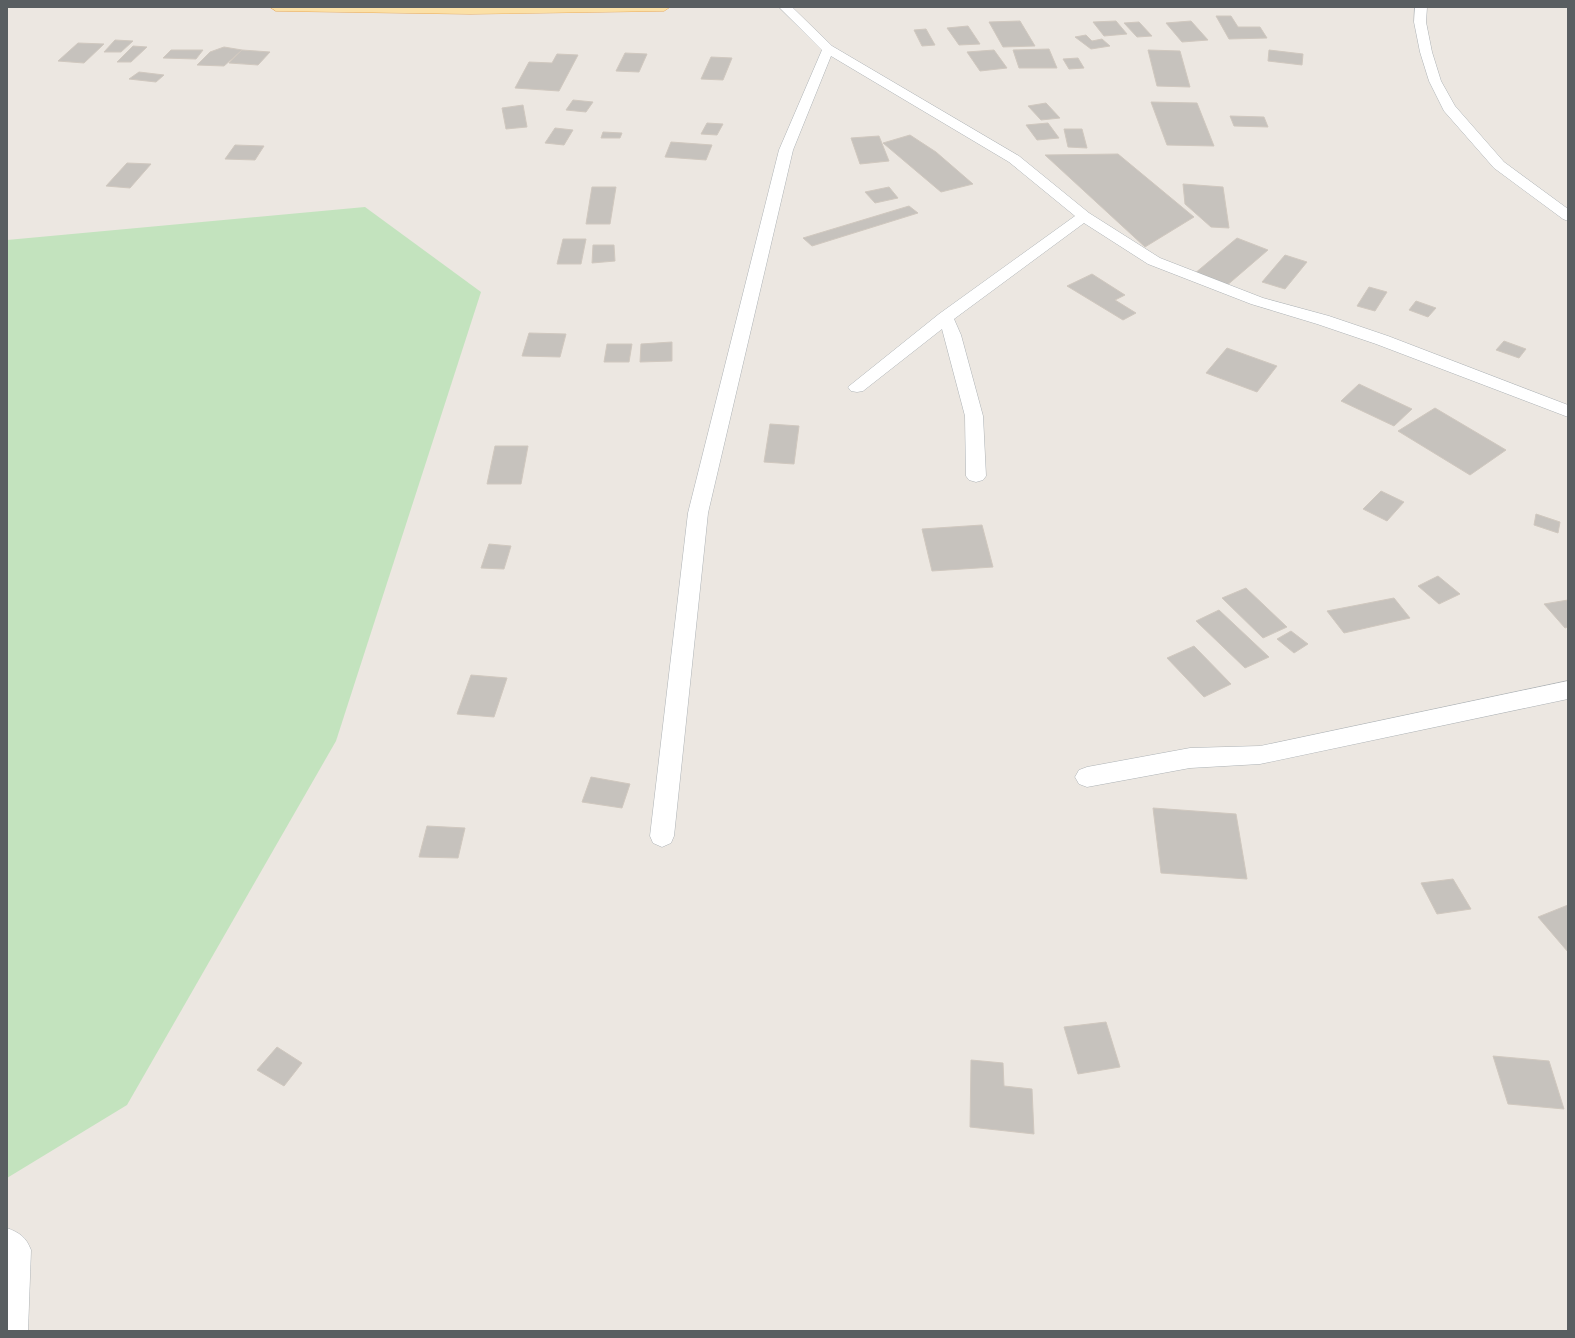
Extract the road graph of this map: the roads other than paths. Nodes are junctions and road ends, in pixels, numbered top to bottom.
1 (276, 7) edge
2 (664, 7) edge
3 (785, 7) edge
4 (1421, 7) edge
5 (828, 49) junction
6 (1084, 216) junction
7 (1568, 216) edge
8 (945, 318) junction
9 (857, 387) dead end
10 (1568, 411) edge
11 (976, 476) dead end
12 (1568, 690) edge
13 (1087, 777) dead end
14 (662, 836) dead end
15 (7, 1243) edge
16 (12, 1331) edge

1 - 2 main road
3 - 5 street
4 - 7 street
5 - 6 street
5 - 14 street
6 - 8 street
6 - 10 street
8 - 9 street
8 - 11 street
12 - 13 street
15 - 16 street

